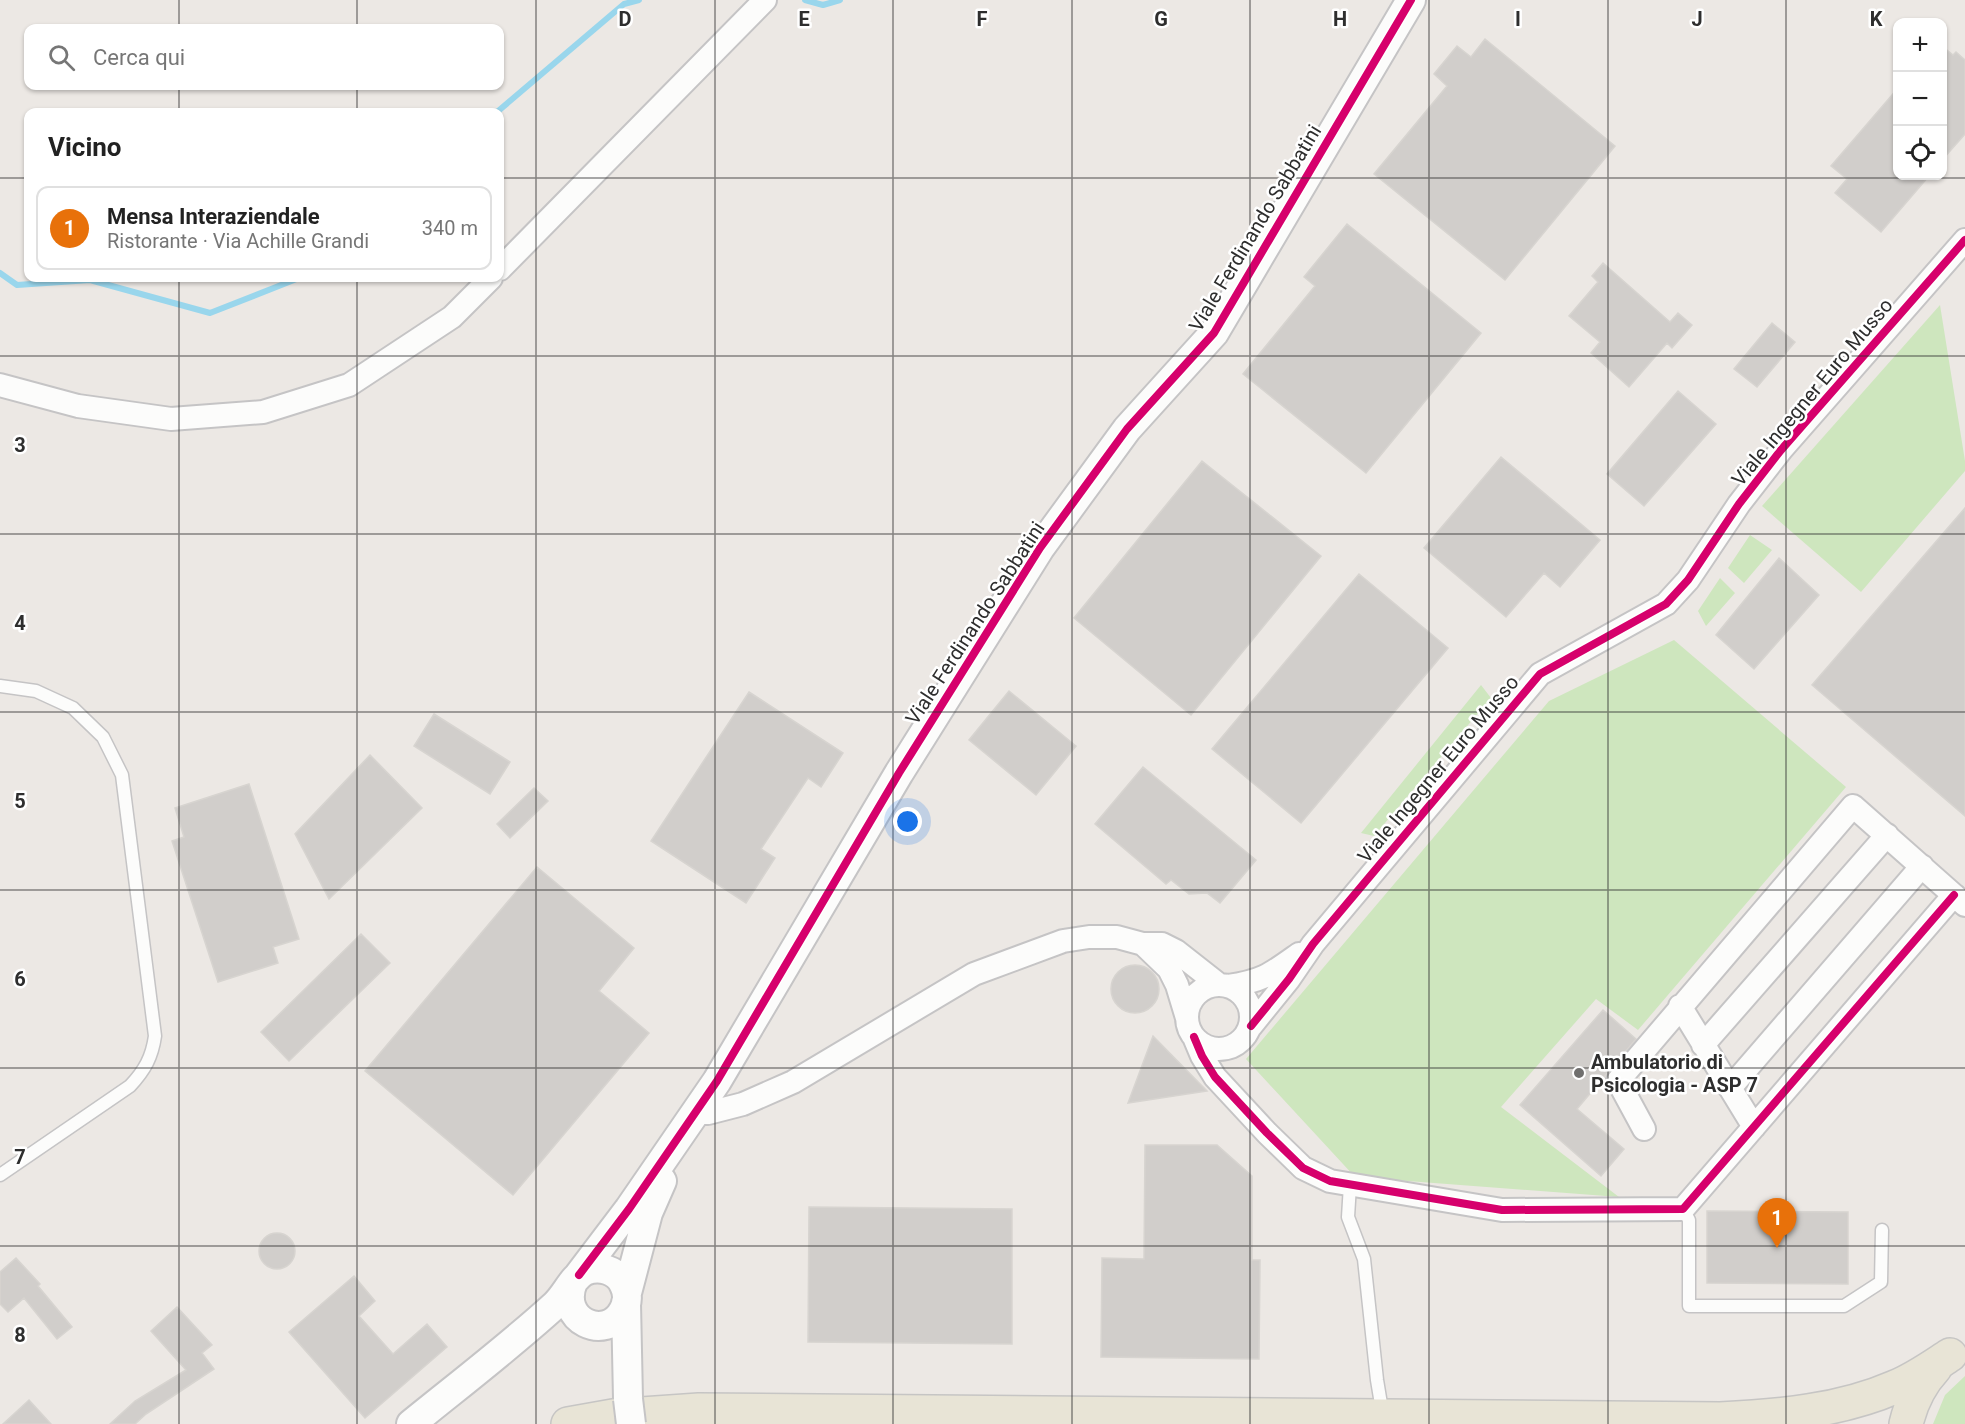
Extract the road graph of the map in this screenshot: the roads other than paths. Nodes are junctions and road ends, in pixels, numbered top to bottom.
1 (765, 0) edge
2 (1411, 0) edge
3 (1965, 240) edge
4 (504, 265) edge
5 (487, 282) edge
6 (0, 385) edge
7 (0, 687) edge
8 (1887, 836) junction
9 (1922, 866) junction
10 (1960, 900) edge
11 (1143, 944) junction
12 (1313, 944) junction
13 (1223, 985) junction
14 (1680, 1006) junction
15 (1251, 1026) junction
16 (1191, 1027) junction
17 (1236, 1044) junction
18 (1703, 1045) junction
19 (1730, 1088) junction
20 (1238, 1101) junction
21 (689, 1120) junction
22 (1754, 1127) junction
23 (1644, 1129) dead end
24 (0, 1175) edge
25 (1350, 1185) junction
26 (1683, 1209) junction
27 (1882, 1230) dead end
28 (576, 1278) junction
29 (627, 1298) junction
30 (534, 1323) junction
31 (588, 1323) junction
32 (1958, 1350) edge
33 (629, 1411) edge
34 (1383, 1417) junction
35 (411, 1424) edge
36 (568, 1424) edge
37 (1906, 1424) edge

1 - 4 street
2 - 21 street, Viale Ferdinando Sabbatini
3 - 12 street, Viale Ingegner Euro Musso
5 - 6 street
7 - 24 lane
8 - 9 street
8 - 14 street
8 - 18 street
9 - 10 street
9 - 19 street
10 - 22 street
11 - 13 street
11 - 16 street
11 - 21 street
12 - 13 street
12 - 15 street
13 - 15 street
13 - 16 street
14 - 18 street
14 - 23 street
15 - 17 street
16 - 17 street
16 - 20 street
17 - 20 street
18 - 19 street
19 - 22 street
20 - 25 street
21 - 28 street
21 - 29 street
22 - 26 street
25 - 26 street
25 - 34 lane
26 - 27 lane
28 - 29 street
28 - 30 street
28 - 31 street
29 - 31 street
29 - 33 street
30 - 31 street
30 - 35 street
31 - 33 street
32 - 34 main road
32 - 37 main road
34 - 36 main road

